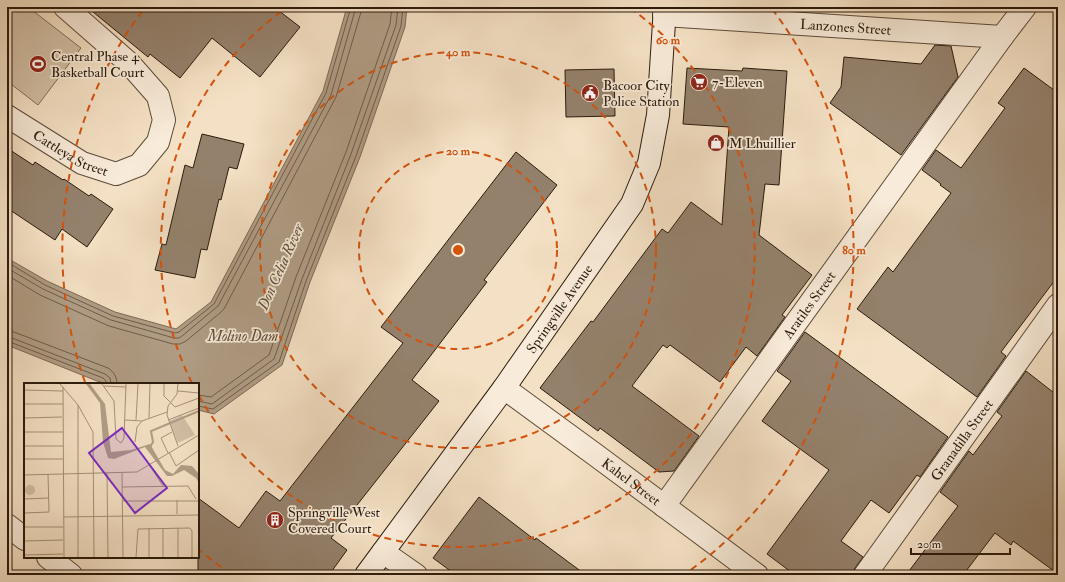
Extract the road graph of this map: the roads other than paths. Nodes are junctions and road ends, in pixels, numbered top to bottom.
1 (65, 7) edge
2 (1025, 7) edge
3 (664, 11) edge
4 (1002, 37) junction
5 (7, 116) edge
6 (1058, 305) edge
7 (504, 388) junction
8 (664, 506) junction
9 (7, 525) edge
10 (24, 538) edge
11 (383, 552) junction
12 (49, 558) edge
13 (72, 575) edge
14 (366, 575) edge
15 (416, 575) edge
16 (757, 575) edge
17 (865, 575) edge

1 - 5 street, Cattleya Street
2 - 4 street, Aratiles Street
3 - 4 street, Lanzones Street
3 - 7 street, Springville Avenue
4 - 8 street, Aratiles Street
6 - 17 street, Granadilla Street
7 - 8 street, Kahel Street
7 - 11 street, Springville Avenue
8 - 16 street, Kahel Street
9 - 10 street
11 - 14 street, Springville Avenue
11 - 15 street
12 - 13 street

